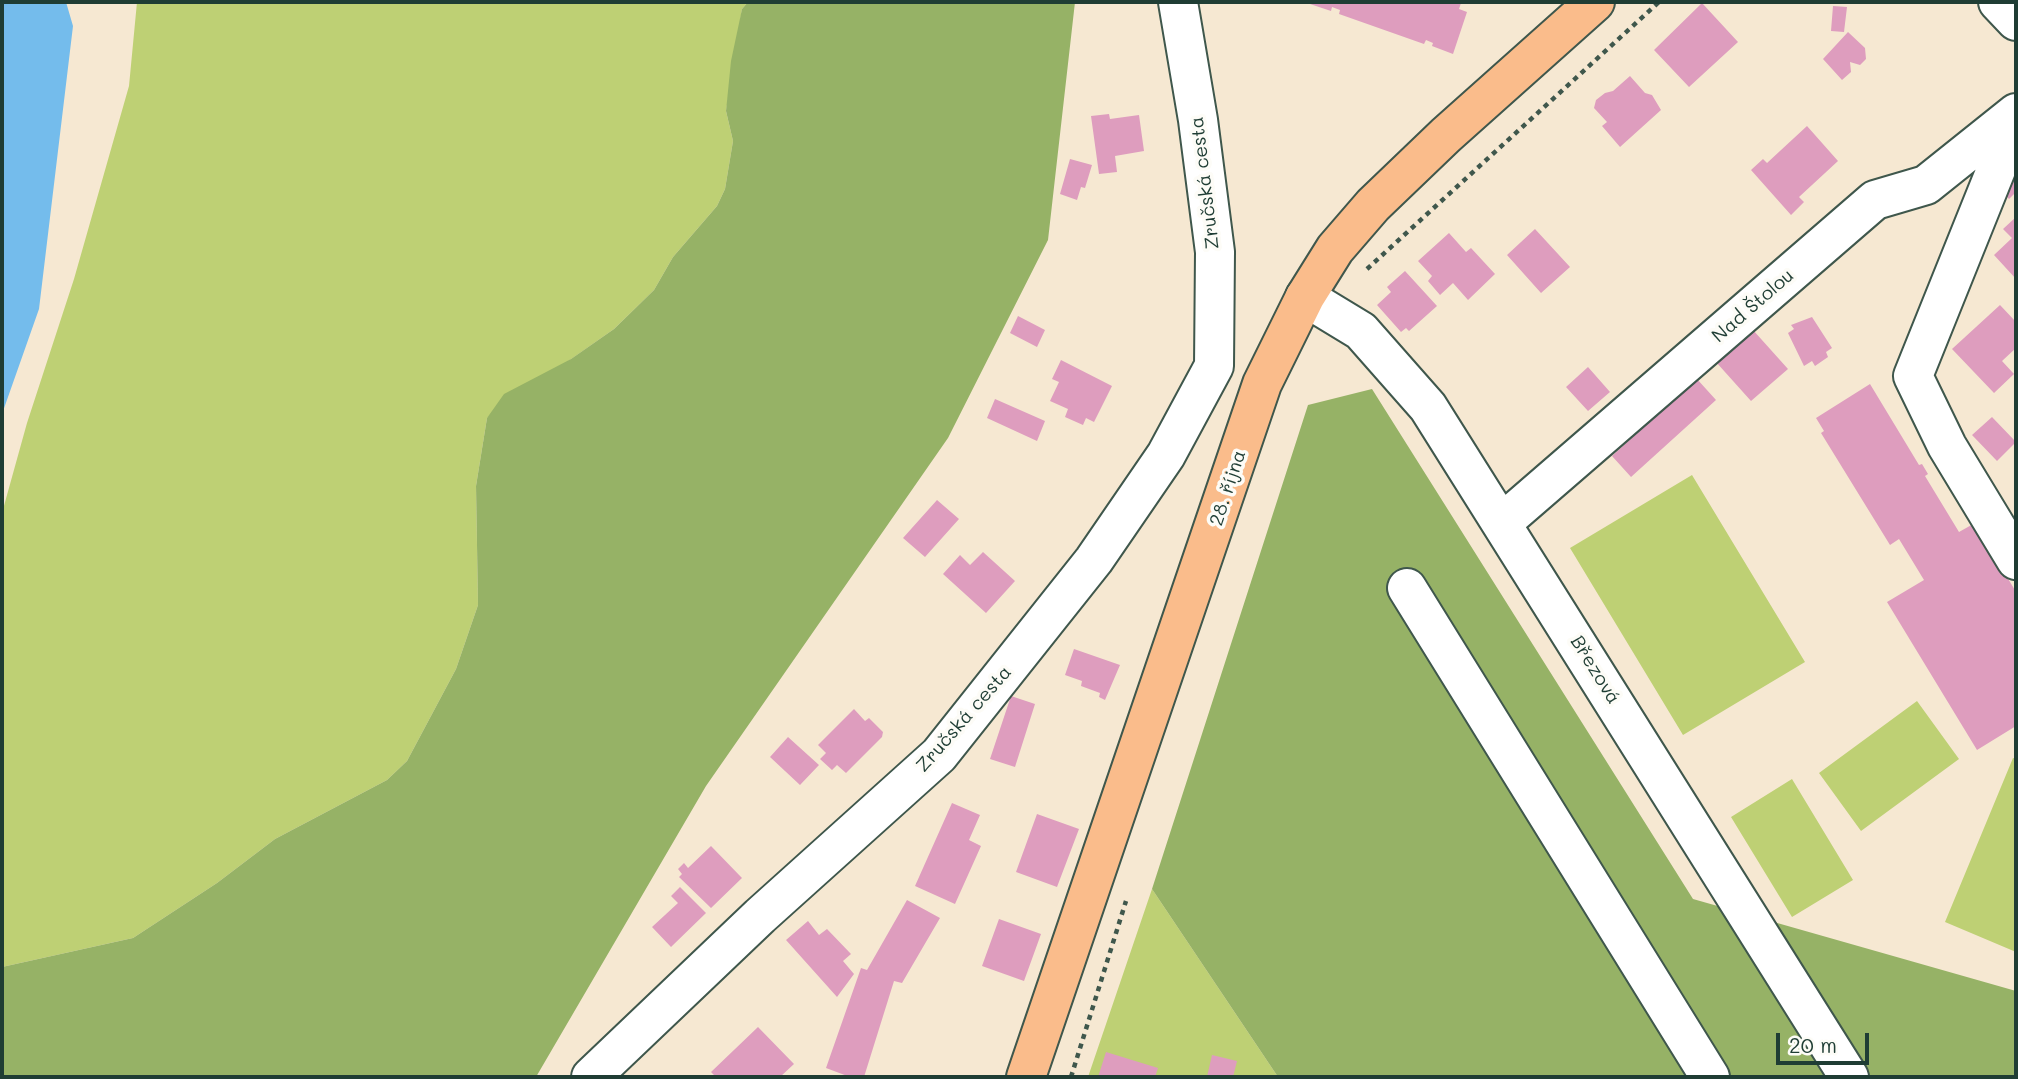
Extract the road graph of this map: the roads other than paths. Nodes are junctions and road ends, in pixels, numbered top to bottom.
1 (1178, 2) edge
2 (1595, 2) edge
3 (1998, 2) edge
4 (2016, 21) edge
5 (2016, 113) edge
6 (2016, 120) edge
7 (1305, 297) junction
8 (1214, 366) junction
9 (1262, 384) junction
10 (1503, 522) junction
11 (2016, 560) edge
12 (1407, 587) dead end
13 (590, 1077) edge
14 (1026, 1077) edge
15 (1710, 1077) edge
16 (1849, 1077) edge

1 - 8 street, Zručská cesta
2 - 7 main road, 28. října
3 - 4 street
5 - 10 street, Nad Štolou
6 - 11 street
7 - 9 main road, 28. října
7 - 10 street, Březová
8 - 9 street
8 - 13 street, Zručská cesta
9 - 14 main road, 28. října
10 - 16 street, Březová
12 - 15 street

